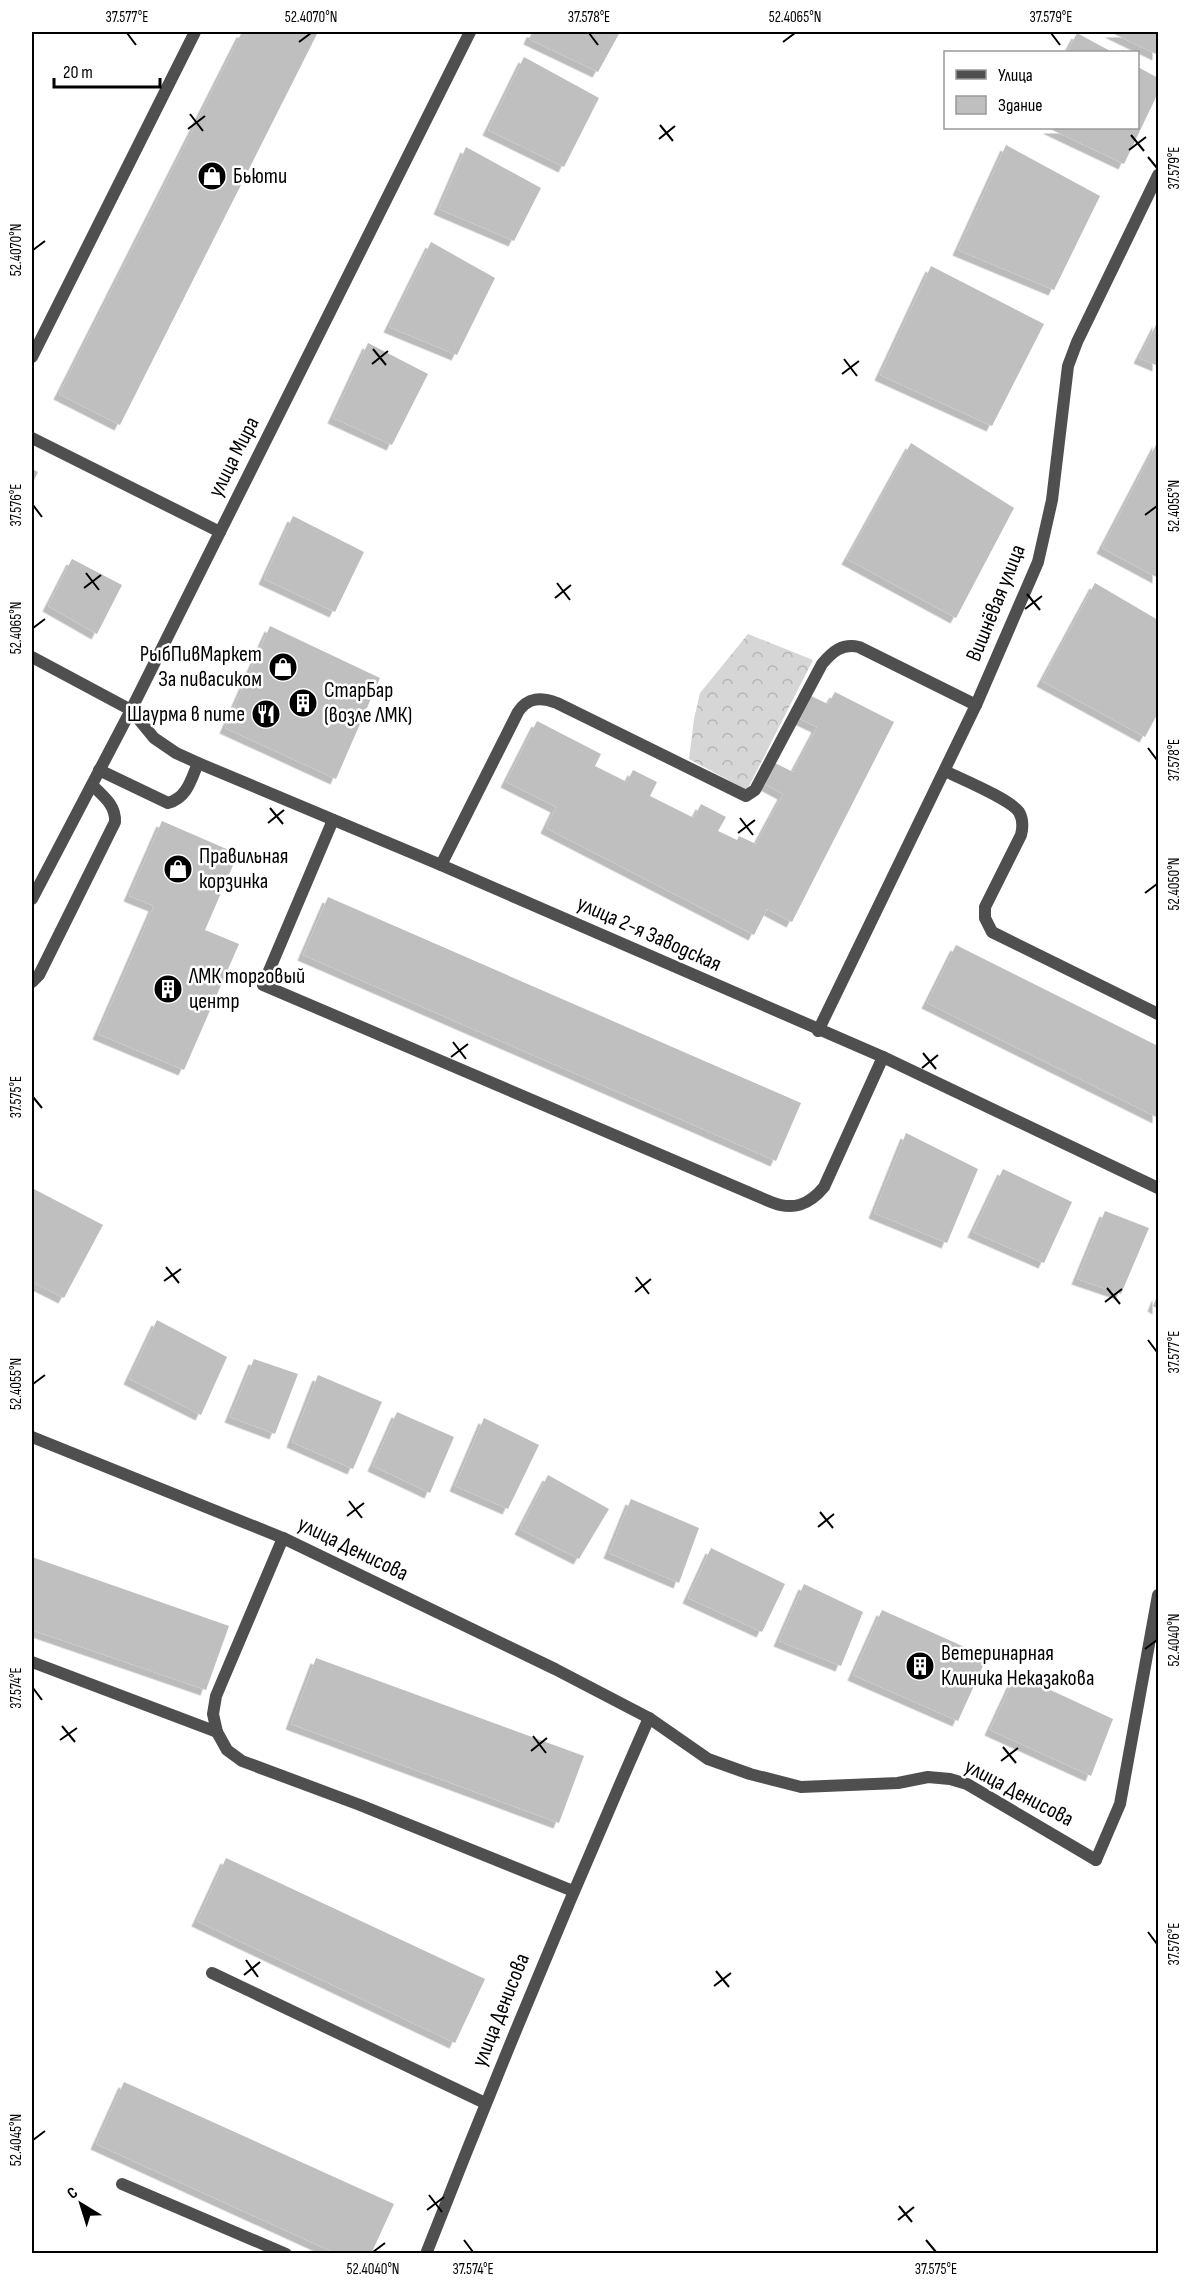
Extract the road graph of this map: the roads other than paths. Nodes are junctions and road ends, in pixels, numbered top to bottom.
1 (195, 32) edge
2 (470, 32) edge
3 (1158, 175) edge
4 (32, 357) edge
5 (32, 438) edge
6 (220, 532) junction
7 (32, 657) edge
8 (976, 705) junction
9 (131, 710) junction
10 (198, 763) junction
11 (99, 770) junction
12 (945, 771) junction
13 (92, 784) junction
14 (333, 820) junction
15 (441, 865) junction
16 (32, 899) edge
17 (32, 982) edge
18 (1158, 1014) edge
19 (818, 1030) junction
20 (883, 1057) junction
21 (1158, 1188) edge
22 (32, 1437) edge
23 (283, 1538) junction
24 (1158, 1595) edge
25 (32, 1662) edge
26 (649, 1718) junction
27 (217, 1732) junction
28 (573, 1891) junction
29 (212, 1973) dead end
30 (485, 2103) junction
31 (122, 2184) dead end
32 (286, 2253) edge
33 (426, 2253) edge

1 - 4 street
2 - 6 street, улица Мира
3 - 8 street, Вишнёвая улица
5 - 6 street
6 - 9 street, улица Мира
7 - 9 street
8 - 12 street, Вишнёвая улица
8 - 15 street
9 - 10 street, улица 2-я Заводская
9 - 11 street, улица Мира
10 - 11 street
10 - 14 street, улица 2-я Заводская
11 - 13 street, улица Мира
12 - 18 street
12 - 19 street, Вишнёвая улица
13 - 16 street, улица Мира
13 - 17 street
14 - 15 street, улица 2-я Заводская
14 - 20 street
15 - 19 street, улица 2-я Заводская
19 - 20 street, улица 2-я Заводская
20 - 21 street, улица 2-я Заводская
22 - 23 street, улица Денисова
23 - 26 street, улица Денисова
23 - 27 street
24 - 26 street, улица Денисова
25 - 27 street
26 - 28 street, улица Денисова
27 - 28 street
28 - 30 street, улица Денисова
29 - 30 street
30 - 33 street, улица Денисова
31 - 32 street

